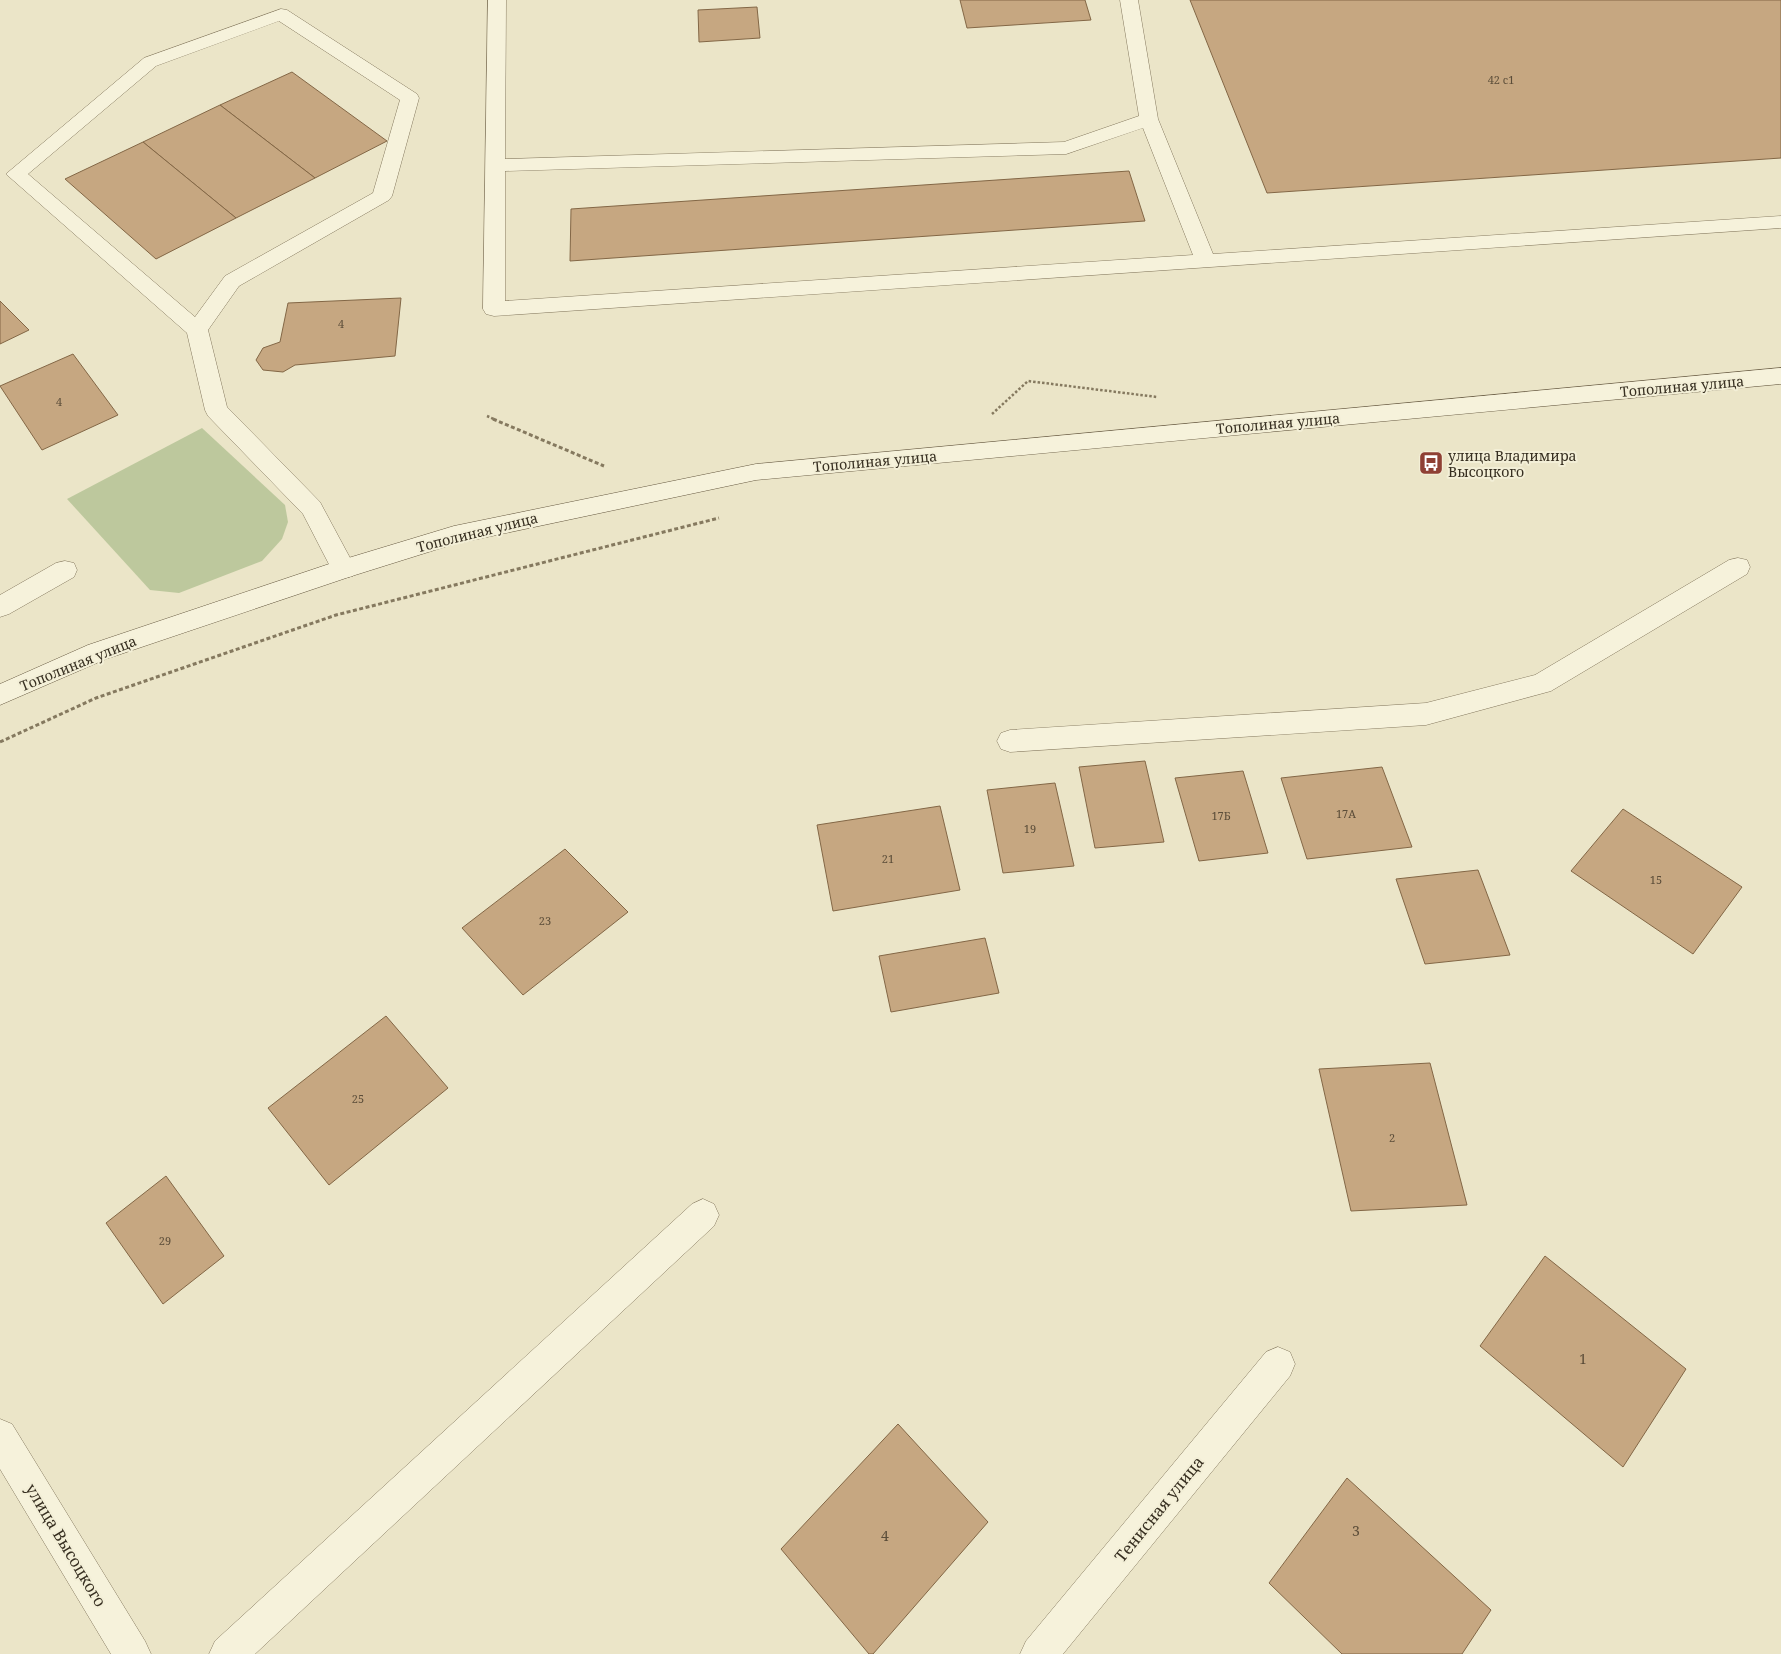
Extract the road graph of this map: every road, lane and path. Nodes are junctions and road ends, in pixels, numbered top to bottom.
1 (496, 0) edge
2 (1129, 0) edge
3 (1149, 119) junction
4 (495, 165) junction
5 (1781, 222) edge
6 (1205, 260) junction
7 (196, 330) junction
8 (1781, 376) edge
9 (726, 517) dead end
10 (1738, 567) dead end
11 (344, 569) junction
12 (65, 570) dead end
13 (0, 608) edge
14 (0, 695) edge
15 (1010, 741) dead end
16 (0, 742) edge
17 (703, 1215) dead end
18 (1278, 1364) dead end
19 (0, 1436) edge
20 (132, 1654) edge
21 (228, 1654) edge
22 (1039, 1654) edge

1 - 4 main road
2 - 3 main road
3 - 4 main road
3 - 6 main road
4 - 6 main road
5 - 6 main road
7 - 7 main road
7 - 11 main road
8 - 11 main road, Тополиная улица
9 - 16 path
10 - 15 main road
11 - 14 main road, Тополиная улица
12 - 13 main road
17 - 21 main road
18 - 22 main road, Тенисная улица
19 - 20 main road, улица Высоцкого

